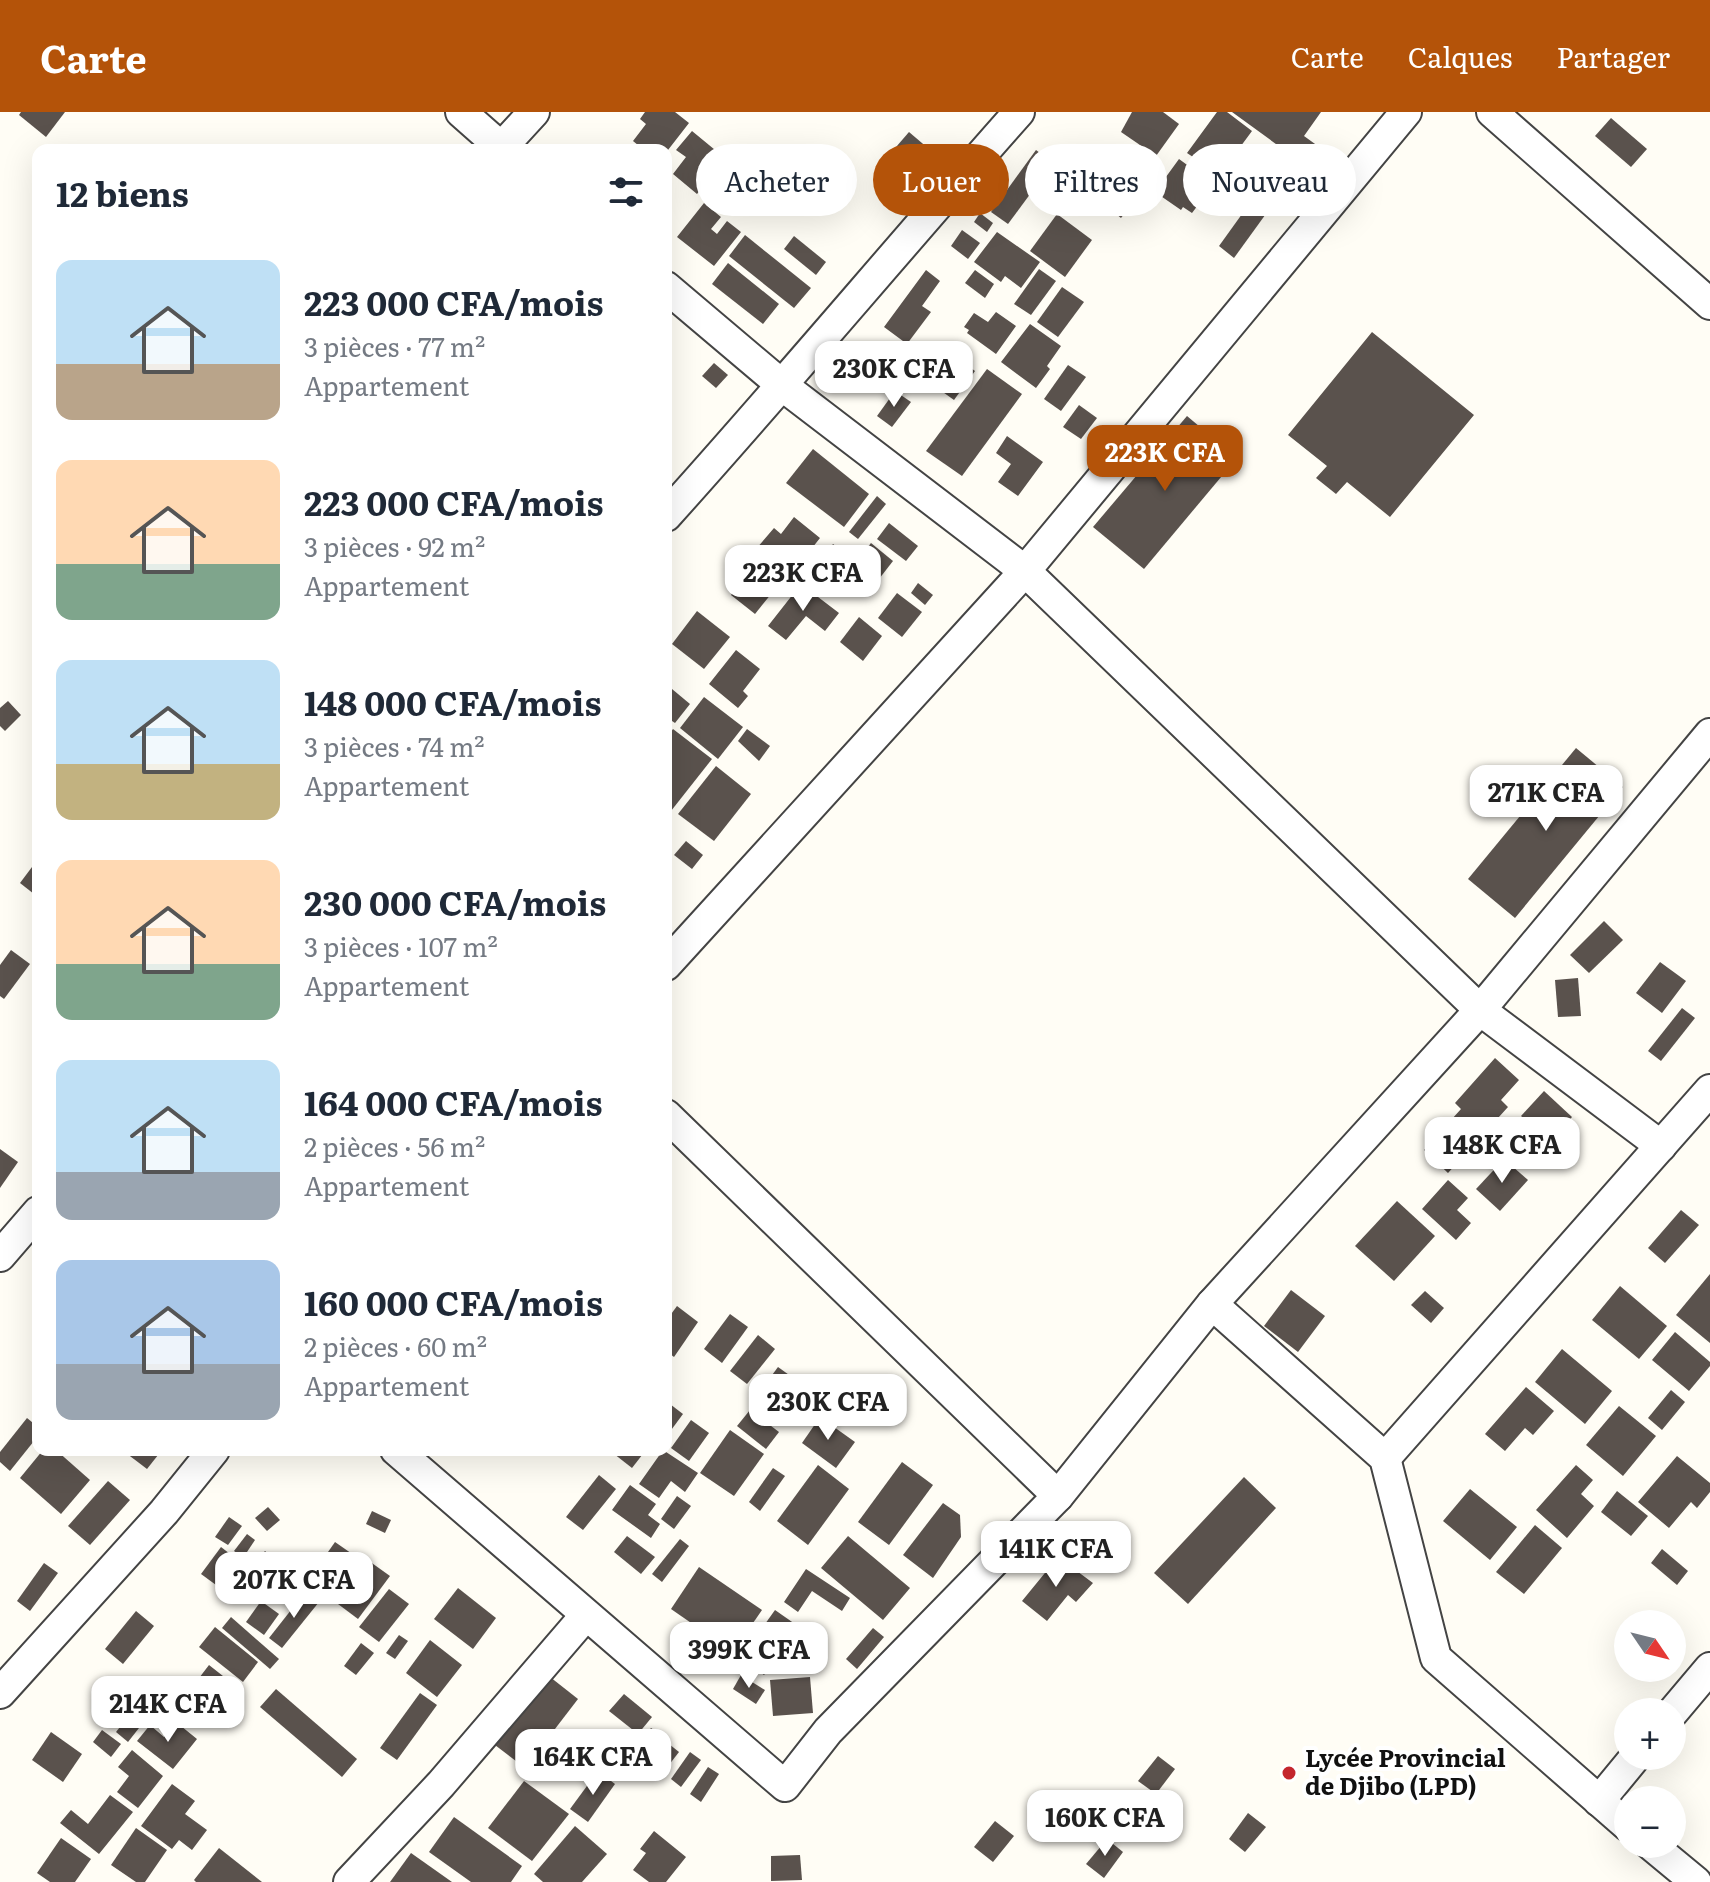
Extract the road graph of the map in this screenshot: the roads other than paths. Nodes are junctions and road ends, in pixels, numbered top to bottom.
1 (461, 112) edge
2 (534, 112) edge
3 (1019, 112) edge
4 (1406, 112) edge
5 (1492, 112) edge
6 (496, 144) edge
7 (506, 144) edge
8 (672, 292) edge
9 (1710, 304) edge
10 (783, 386) junction
11 (672, 509) edge
12 (1025, 571) junction
13 (1710, 734) edge
14 (672, 958) edge
15 (1480, 1010) junction
16 (1710, 1090) edge
17 (672, 1121) edge
18 (1661, 1146) junction
19 (32, 1219) edge
20 (0, 1256) edge
21 (1212, 1304) junction
22 (209, 1456) edge
23 (403, 1456) edge
24 (1385, 1458) junction
25 (1058, 1496) junction
26 (586, 1615) junction
27 (1710, 1668) edge
28 (0, 1693) edge
29 (1685, 1698) edge
30 (1624, 1770) edge
31 (1599, 1801) junction
32 (1614, 1814) edge
33 (1667, 1858) edge
34 (349, 1882) edge
35 (1696, 1882) edge

1 - 6 street
2 - 7 street
3 - 10 street
4 - 12 street
5 - 9 street
8 - 10 street
10 - 11 street
10 - 12 street
12 - 14 street
12 - 15 street
13 - 15 street
15 - 18 street
15 - 21 street
16 - 18 street
17 - 25 street
18 - 24 street
19 - 20 street
21 - 24 street
21 - 25 street
22 - 28 street
23 - 26 street
24 - 31 street
25 - 26 street
26 - 34 street
27 - 29 street
30 - 31 street
31 - 32 street
33 - 35 street

